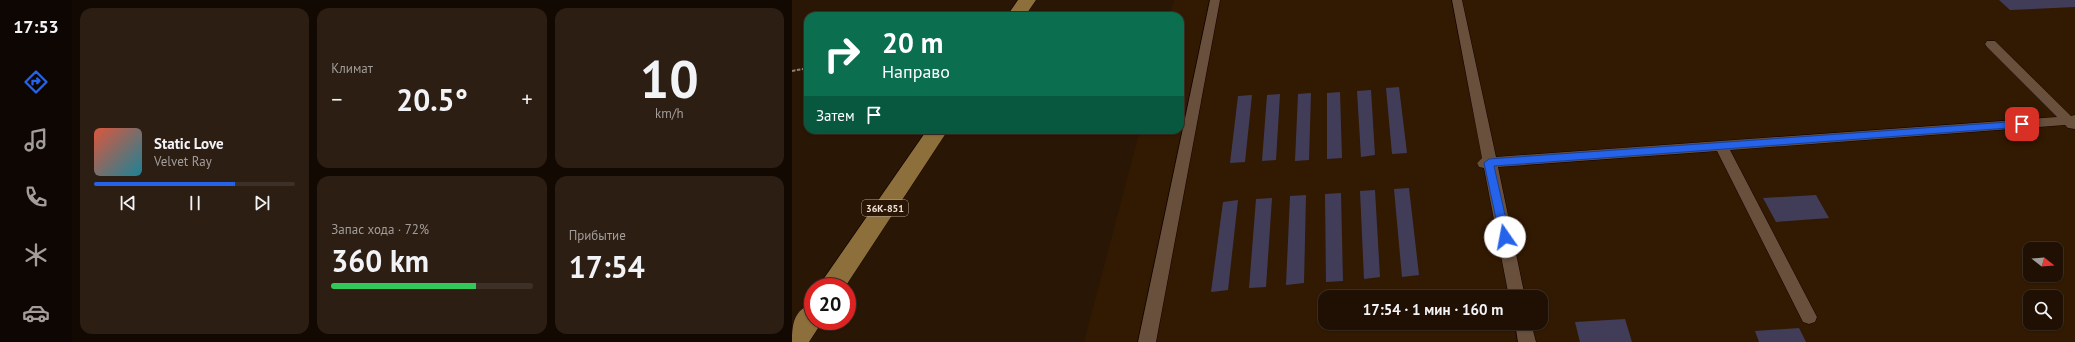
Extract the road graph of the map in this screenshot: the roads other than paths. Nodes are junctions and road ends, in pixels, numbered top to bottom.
1 (1027, 0) edge
2 (1215, 0) edge
3 (1457, 0) edge
4 (1019, 12) edge
5 (1991, 44) dead end
6 (2073, 123) edge
7 (935, 134) edge
8 (1722, 146) junction
9 (1486, 163) junction
10 (837, 278) edge
11 (1515, 290) edge
12 (1809, 317) dead end
13 (804, 327) edge
14 (1524, 330) edge
15 (794, 342) edge
16 (1147, 342) edge
17 (1527, 342) edge

1 - 4 main road
2 - 16 lane
3 - 9 lane
5 - 6 lane
6 - 8 lane
7 - 10 main road, 36К-851
8 - 9 lane
8 - 12 lane
9 - 11 lane
13 - 15 main road
14 - 17 lane

